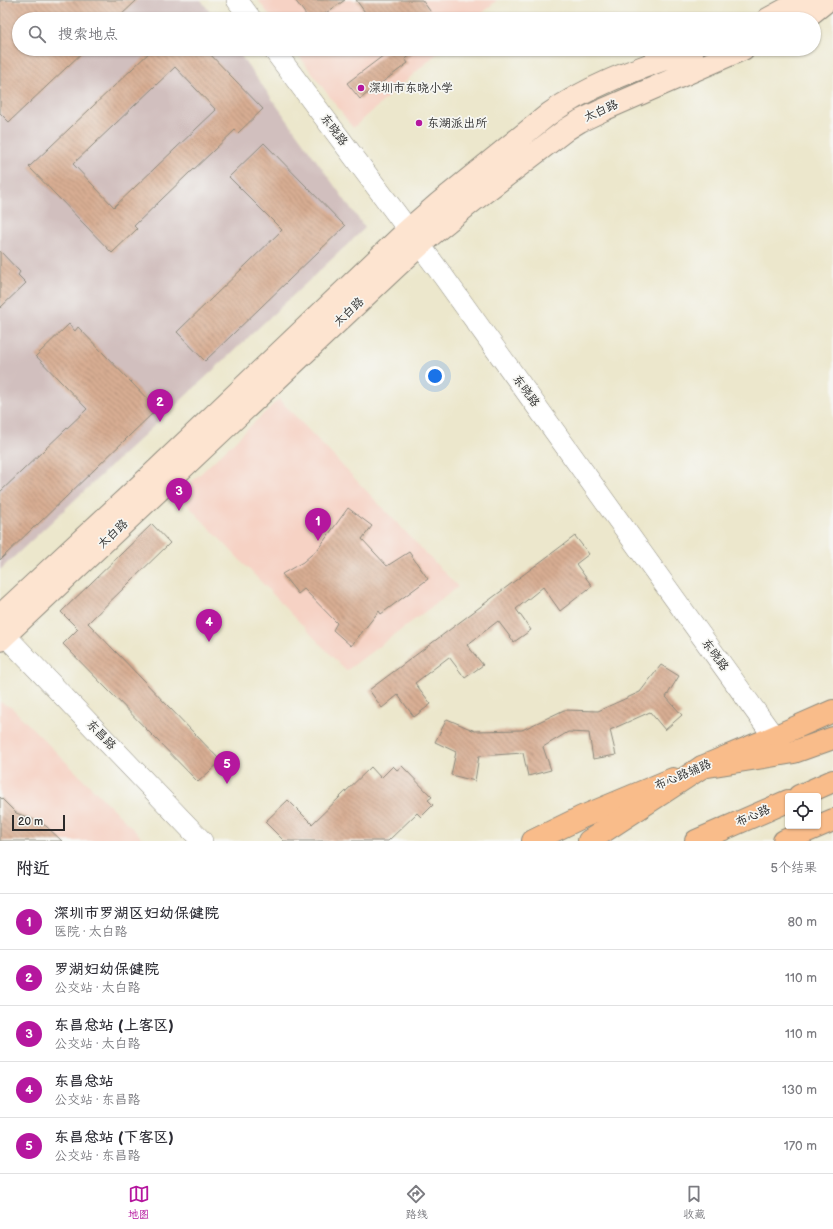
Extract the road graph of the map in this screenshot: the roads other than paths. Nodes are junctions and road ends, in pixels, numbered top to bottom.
1 (237, 0) edge
2 (803, 0) edge
3 (828, 0) edge
4 (246, 12) edge
5 (781, 12) edge
6 (813, 12) edge
7 (278, 56) edge
8 (675, 56) edge
9 (727, 56) edge
10 (414, 238) junction
11 (1, 630) edge
12 (833, 711) edge
13 (774, 737) junction
14 (833, 738) edge
15 (702, 767) junction
16 (833, 781) edge
17 (806, 793) edge
18 (785, 802) edge
19 (833, 820) edge
20 (202, 841) edge
21 (532, 841) edge
22 (588, 841) edge
23 (696, 841) edge
24 (784, 841) edge

1 - 4 street
2 - 5 main road
3 - 6 main road
7 - 10 street, 东晓路
8 - 10 main road, 太白路
9 - 10 main road, 太白路
10 - 11 main road, 太白路
10 - 13 street, 东晓路
11 - 20 street, 东昌路
12 - 13 main road, 布心路辅路
13 - 15 main road, 布心路辅路
14 - 15 main road
15 - 21 main road, 布心路辅路
15 - 22 main road
16 - 17 main road
18 - 23 main road, 布心路
19 - 24 main road

